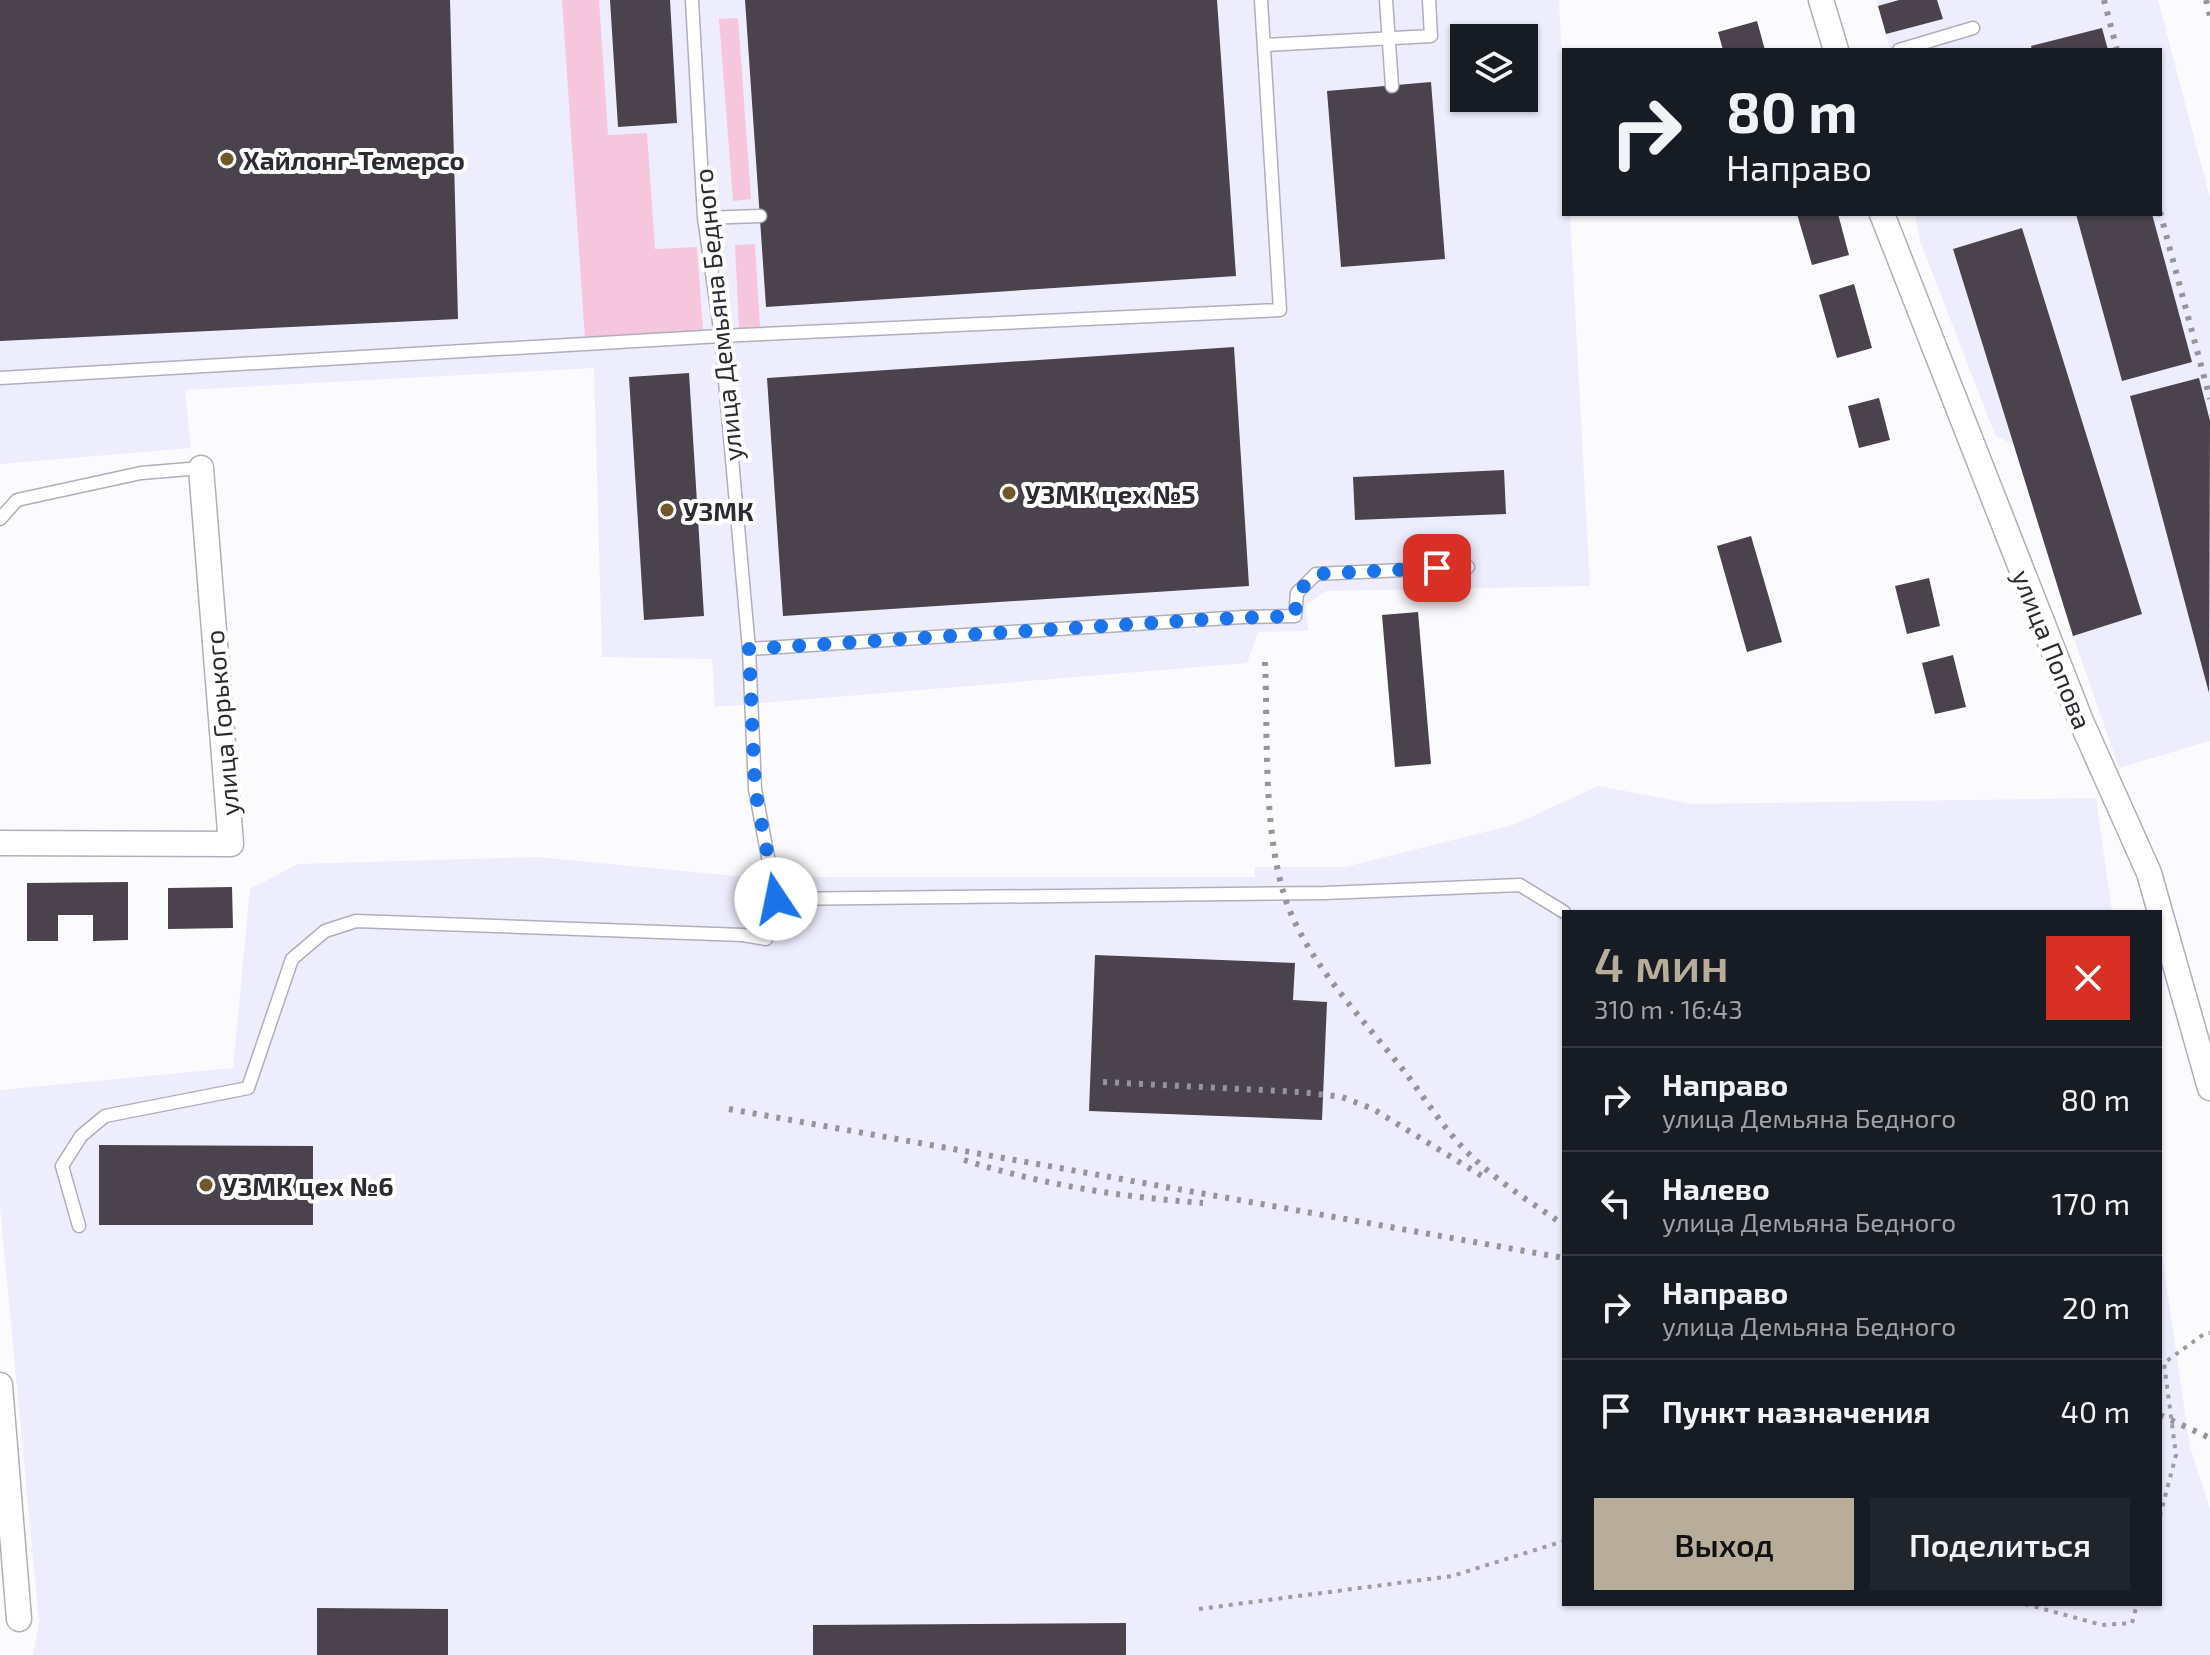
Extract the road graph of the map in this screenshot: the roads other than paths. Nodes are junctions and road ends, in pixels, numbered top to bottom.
1 (692, 0) edge
2 (1261, 0) edge
3 (1386, 0) edge
4 (1429, 0) edge
5 (1821, 0) edge
6 (1973, 28) dead end
7 (1388, 38) junction
8 (1264, 45) junction
9 (1835, 48) edge
10 (1906, 48) edge
11 (1392, 86) dead end
12 (760, 216) dead end
13 (1883, 216) edge
14 (704, 218) junction
15 (721, 336) junction
16 (0, 378) edge
17 (201, 468) joint
18 (0, 519) edge
19 (1468, 567) dead end
20 (749, 649) junction
21 (0, 843) edge
22 (776, 899) junction
23 (2159, 910) edge
24 (1562, 911) edge
25 (2162, 919) edge
26 (2210, 1088) edge
27 (79, 1226) dead end
28 (0, 1385) edge
29 (19, 1619) dead end

1 - 14 lane, улица Демьяна Бедного
2 - 8 lane
3 - 7 lane
4 - 7 lane
5 - 9 street
6 - 10 lane
7 - 8 lane
7 - 11 lane
8 - 15 lane
12 - 14 lane
13 - 23 street, улица Попова
14 - 15 lane, улица Демьяна Бедного
15 - 16 lane
15 - 20 lane, улица Демьяна Бедного
17 - 18 lane
17 - 21 street, улица Горького
19 - 20 lane
20 - 22 lane, улица Демьяна Бедного
22 - 24 lane
22 - 27 lane
25 - 26 street, улица Попова
28 - 29 street

